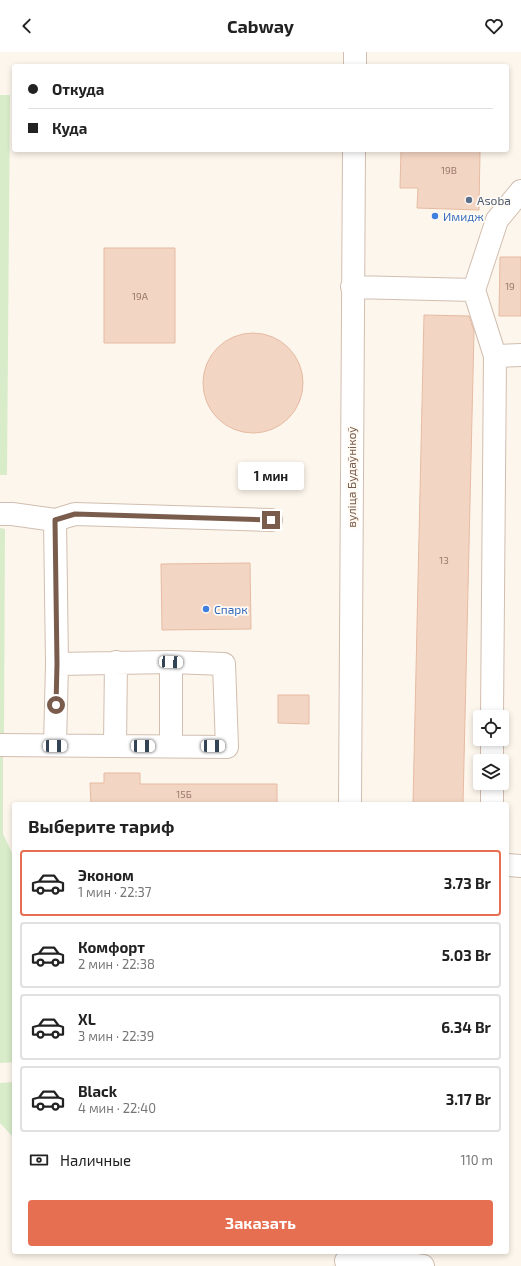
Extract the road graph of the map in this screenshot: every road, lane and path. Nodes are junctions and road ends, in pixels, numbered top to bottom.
1 (355, 52) edge
2 (355, 64) edge
3 (354, 152) edge
4 (521, 191) edge
5 (352, 287) junction
6 (474, 290) junction
7 (521, 355) edge
8 (495, 356) junction
9 (0, 514) edge
10 (55, 520) junction
11 (271, 520) dead end
12 (116, 662) junction
13 (171, 662) junction
14 (57, 664) junction
15 (492, 710) edge
16 (0, 745) edge
17 (115, 745) junction
18 (55, 746) junction
19 (171, 746) junction
20 (492, 790) edge
21 (350, 802) edge
22 (492, 802) edge
23 (509, 865) edge
24 (521, 866) edge
25 (346, 1260) edge
26 (423, 1266) edge

1 - 2 street
3 - 5 street, вуліца Будаўнікоў
4 - 6 street
5 - 6 street
5 - 21 street, вуліца Будаўнікоў
6 - 8 street
7 - 8 street
8 - 15 street
9 - 10 street
10 - 11 street
10 - 14 street
12 - 13 street
12 - 14 street
12 - 17 street
13 - 19 street
13 - 19 street
14 - 18 street
16 - 18 street
17 - 18 street
17 - 19 street
20 - 22 street
23 - 24 street
25 - 26 street

